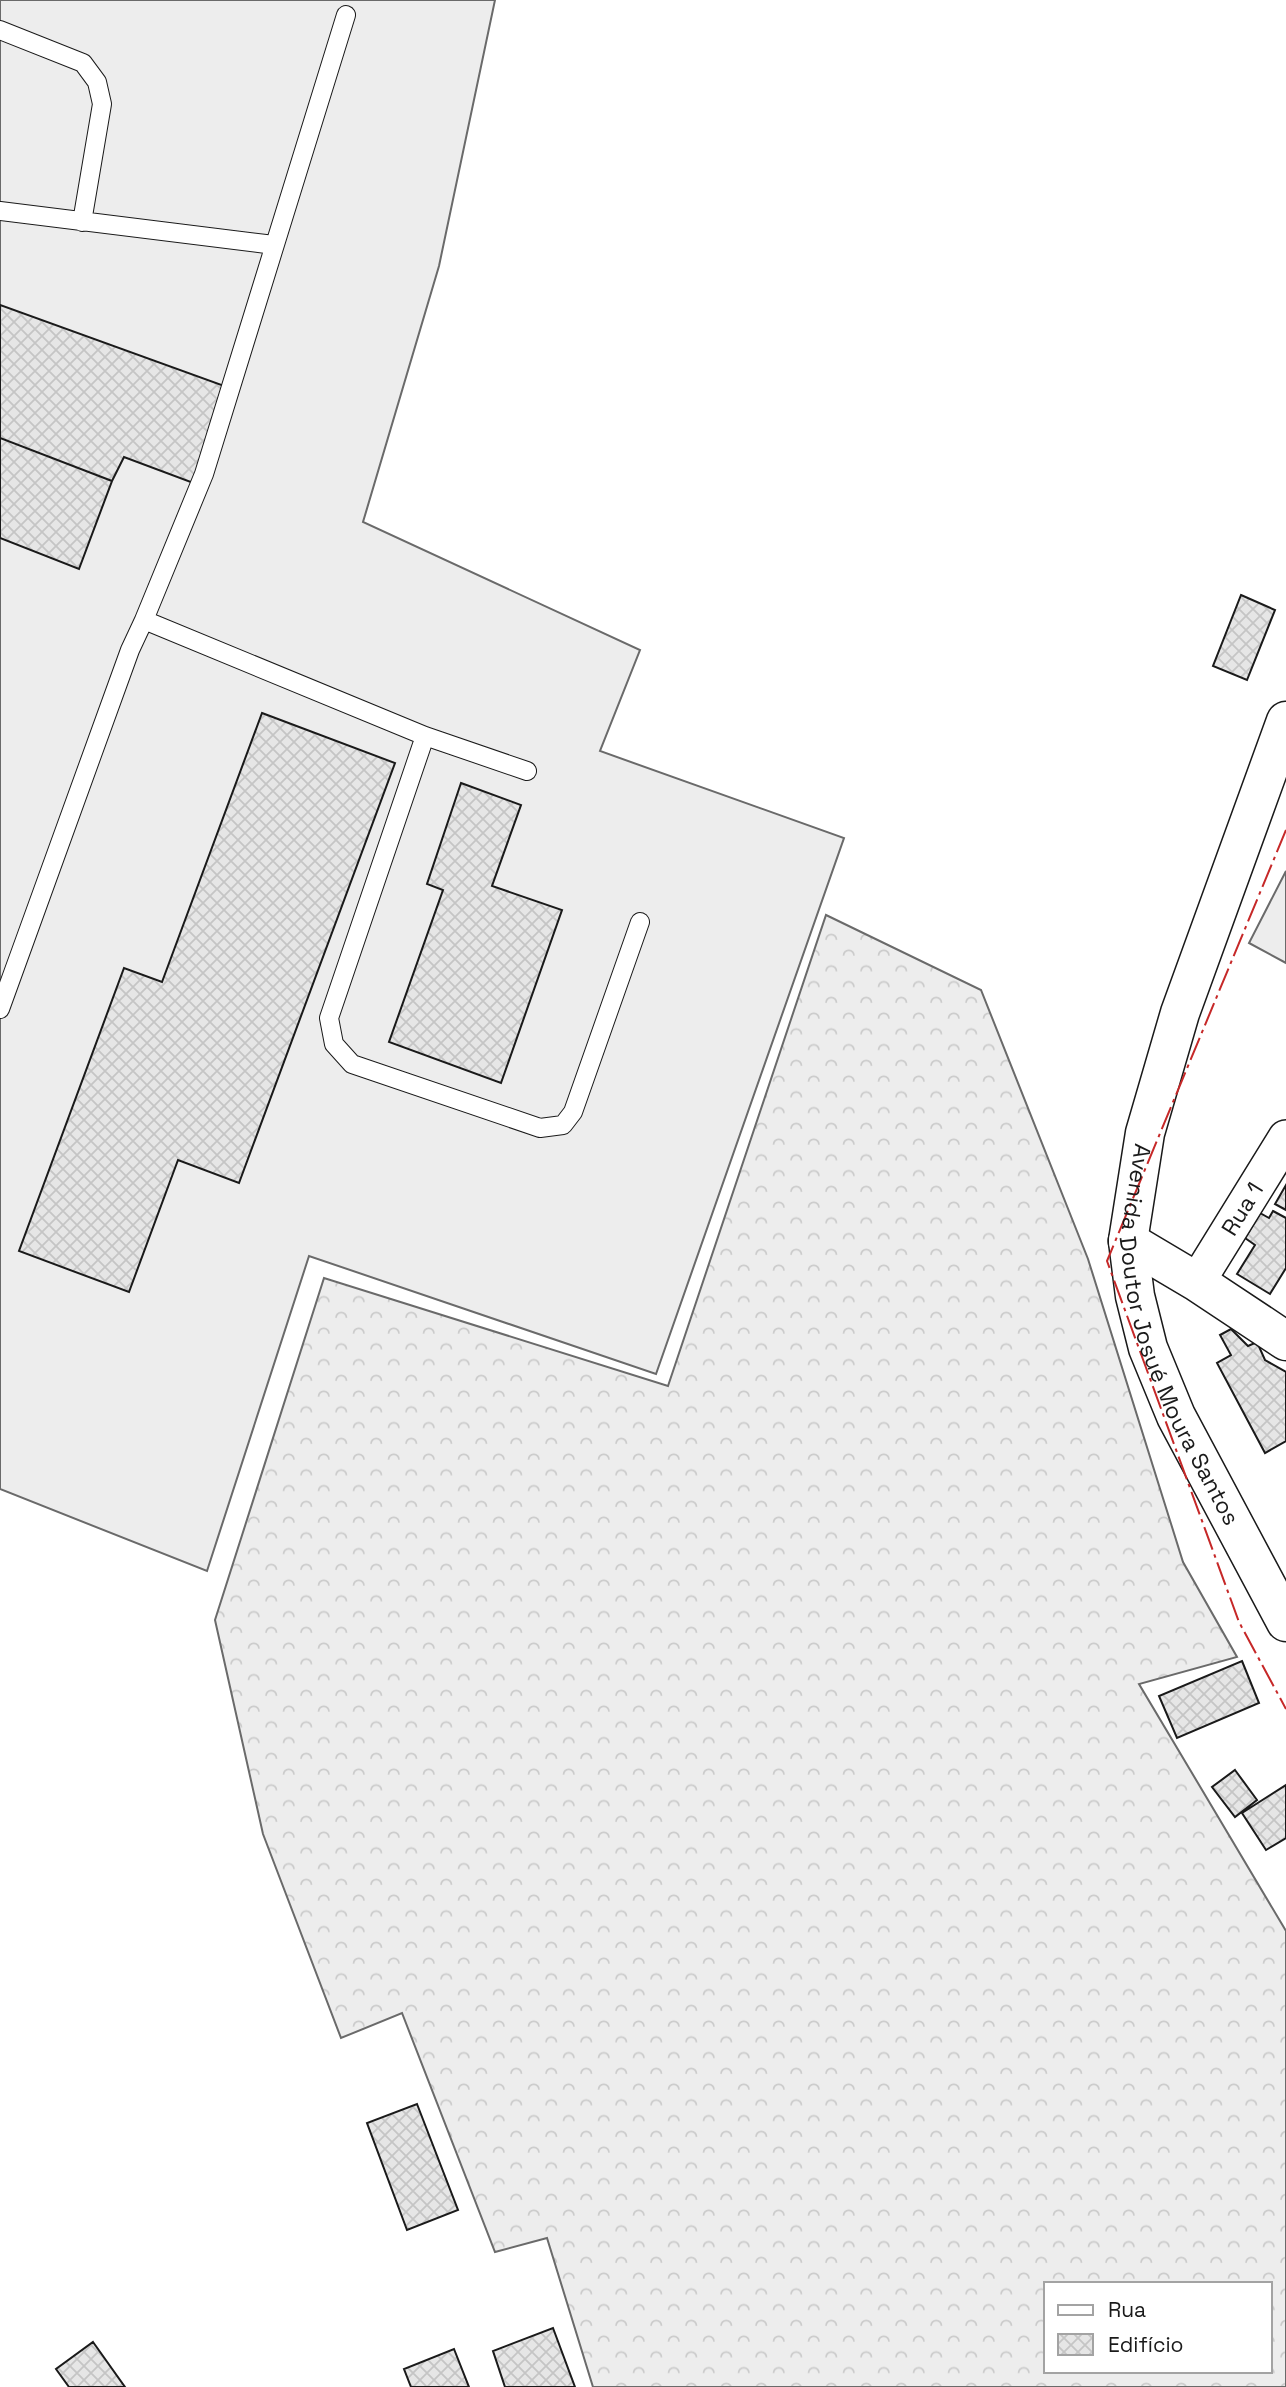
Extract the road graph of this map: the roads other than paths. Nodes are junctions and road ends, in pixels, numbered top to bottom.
1 (345, 15) dead end
2 (0, 30) edge
3 (0, 211) edge
4 (82, 222) junction
5 (274, 245) junction
6 (144, 620) junction
7 (1286, 721) edge
8 (425, 736) junction
9 (527, 771) dead end
10 (640, 922) dead end
11 (0, 1009) edge
12 (1286, 1138) edge
13 (1128, 1241) junction
14 (1197, 1282) junction
15 (1286, 1341) edge
16 (1286, 1622) edge

1 - 5 lane
2 - 4 lane
3 - 4 lane
4 - 5 lane
5 - 6 lane
6 - 8 lane
6 - 11 lane
7 - 13 main road, Avenida Doutor Josué Moura Santos
8 - 9 lane
8 - 10 lane
12 - 14 street, Rua 1
13 - 14 main road
13 - 16 main road, Avenida Doutor Josué Moura Santos
14 - 15 main road

